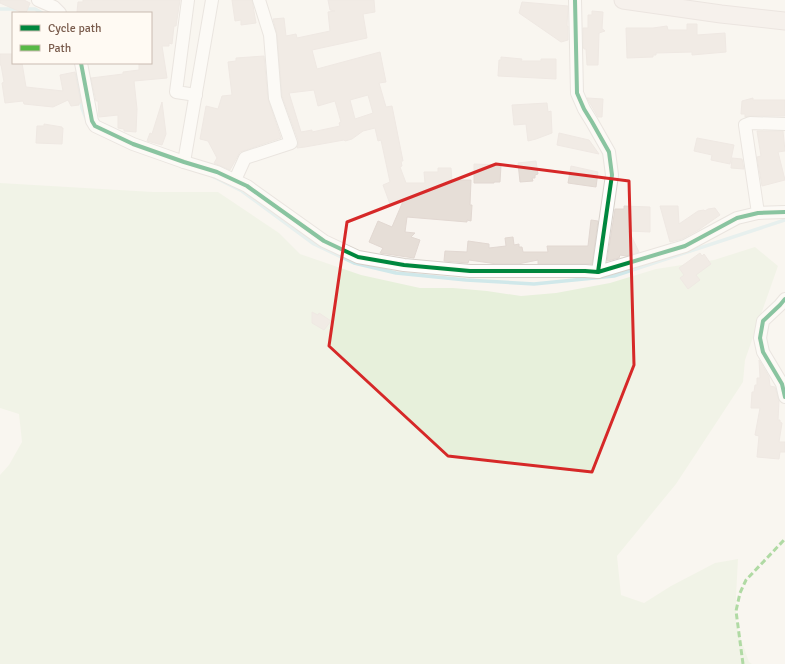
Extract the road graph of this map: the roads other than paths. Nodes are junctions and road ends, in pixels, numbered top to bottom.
1 (38, 0) edge
2 (188, 0) edge
3 (212, 0) edge
4 (259, 0) edge
5 (575, 0) edge
6 (623, 0) edge
7 (59, 12) edge
8 (785, 21) edge
9 (82, 64) edge
10 (196, 95) junction
11 (785, 124) edge
12 (184, 162) junction
13 (235, 180) junction
14 (785, 212) edge
15 (758, 213) junction
16 (598, 272) junction
17 (785, 299) edge
18 (785, 397) edge

1 - 7 street
2 - 10 street
3 - 10 street
4 - 13 street
5 - 16 street
6 - 8 highway
9 - 12 street
10 - 12 street
11 - 15 street
12 - 13 street
13 - 16 street
14 - 15 street
15 - 16 street
17 - 18 street

